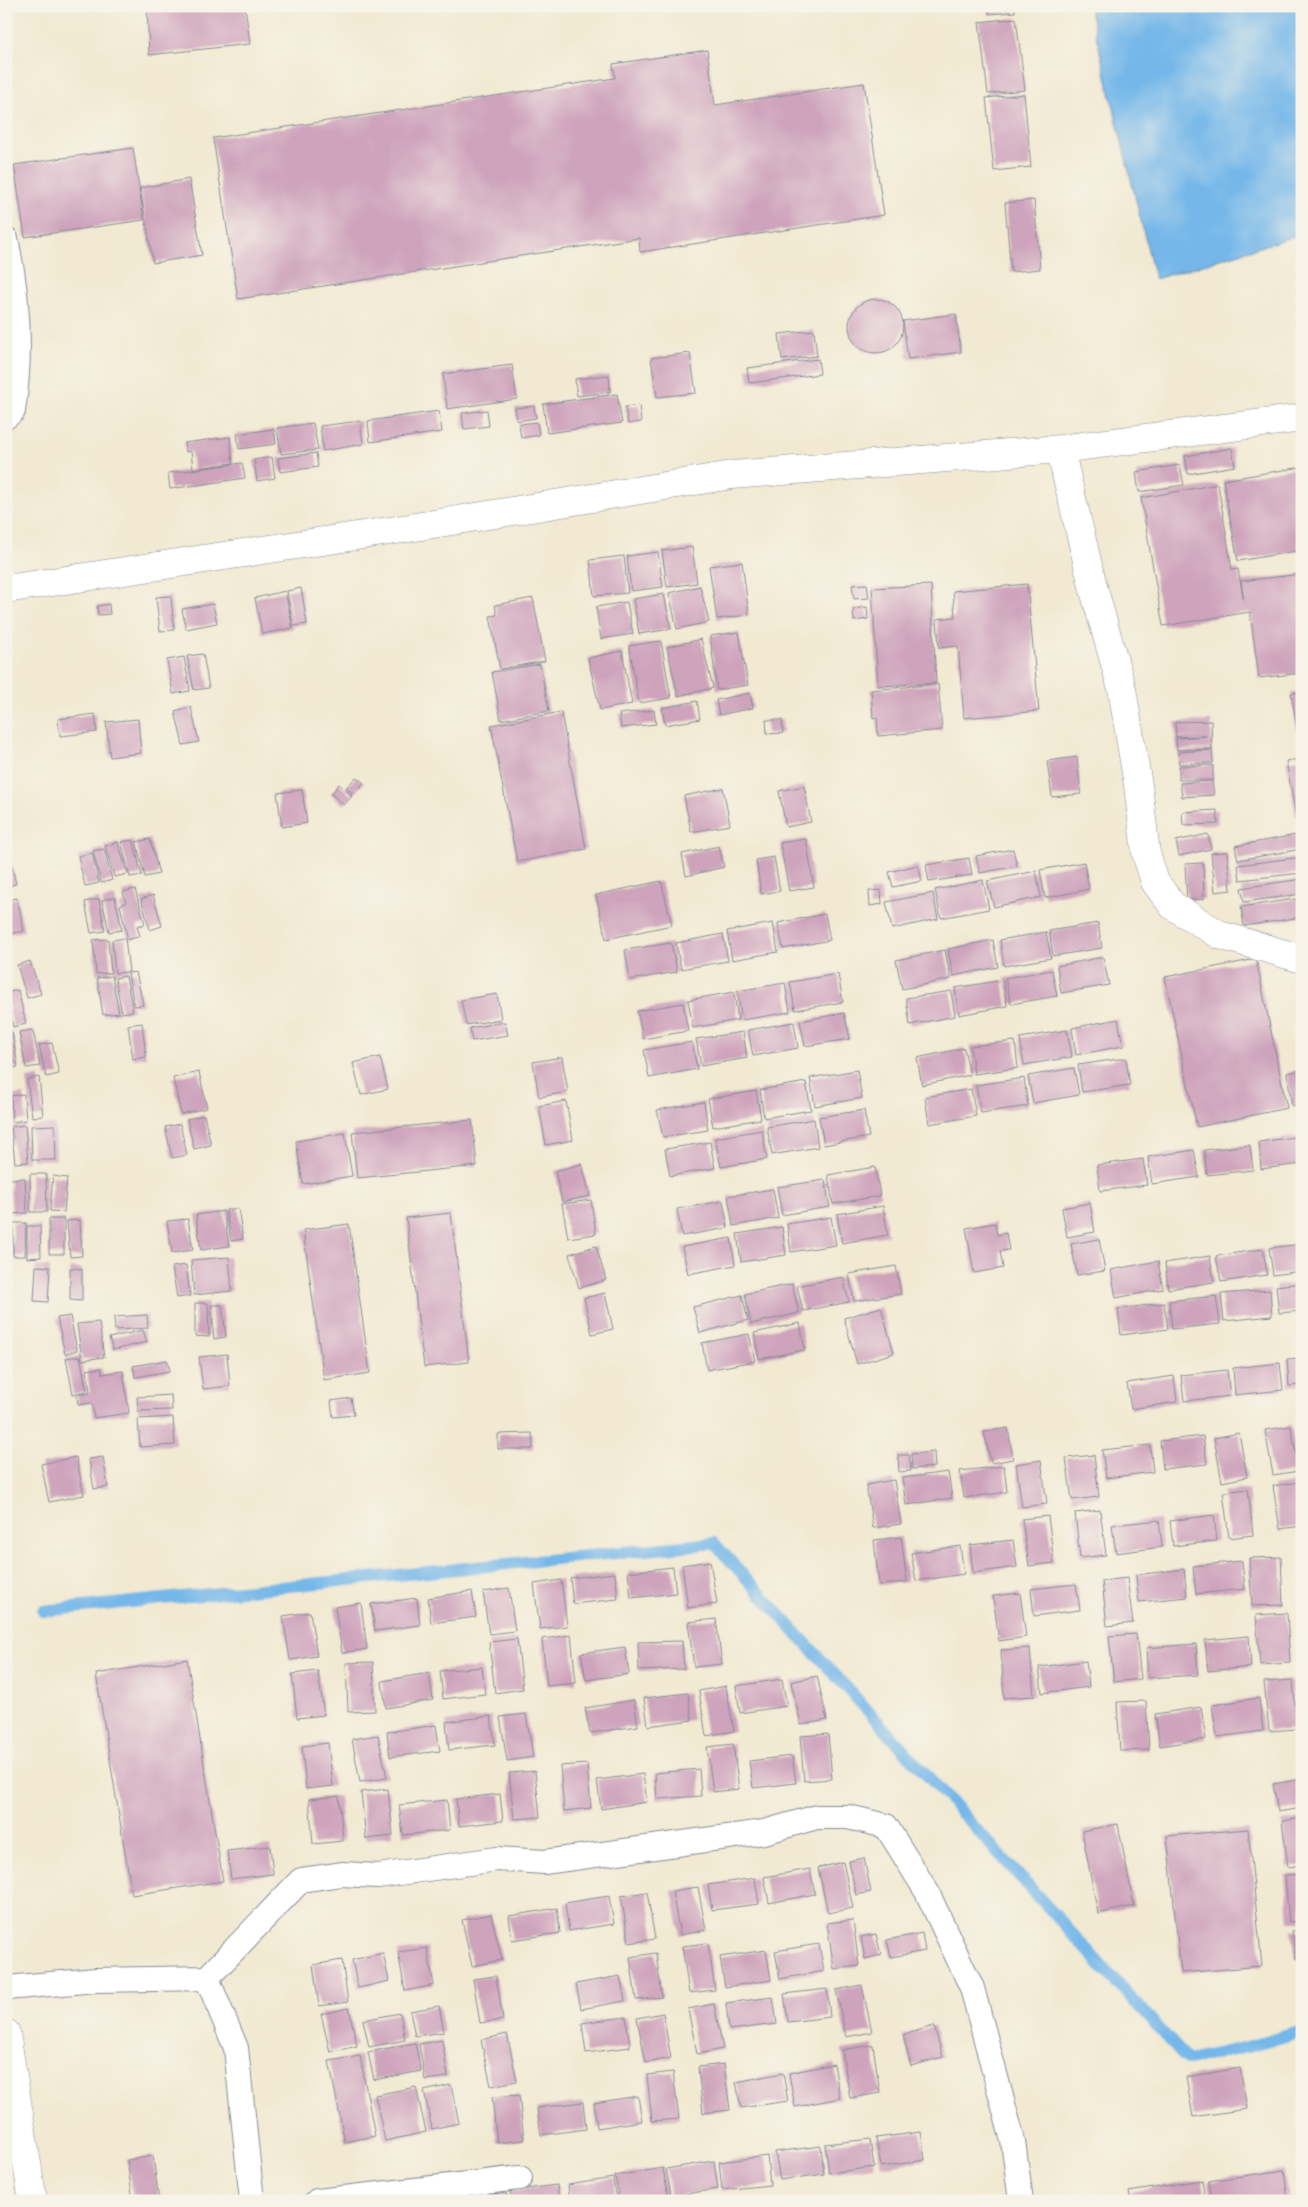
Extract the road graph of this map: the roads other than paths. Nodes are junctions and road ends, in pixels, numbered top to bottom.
1 (6, 239) edge
2 (6, 417) edge
3 (1302, 418) edge
4 (1060, 449) junction
5 (6, 589) edge
6 (1302, 959) edge
7 (207, 1978) junction
8 (6, 1988) edge
9 (6, 2033) edge
10 (520, 2178) dead end
11 (33, 2201) edge
12 (252, 2201) edge
13 (317, 2201) edge
14 (1021, 2201) edge

1 - 2 lane
3 - 4 street
4 - 5 street
4 - 6 street
7 - 8 lane
7 - 12 lane
7 - 14 lane
9 - 11 street
10 - 13 lane

